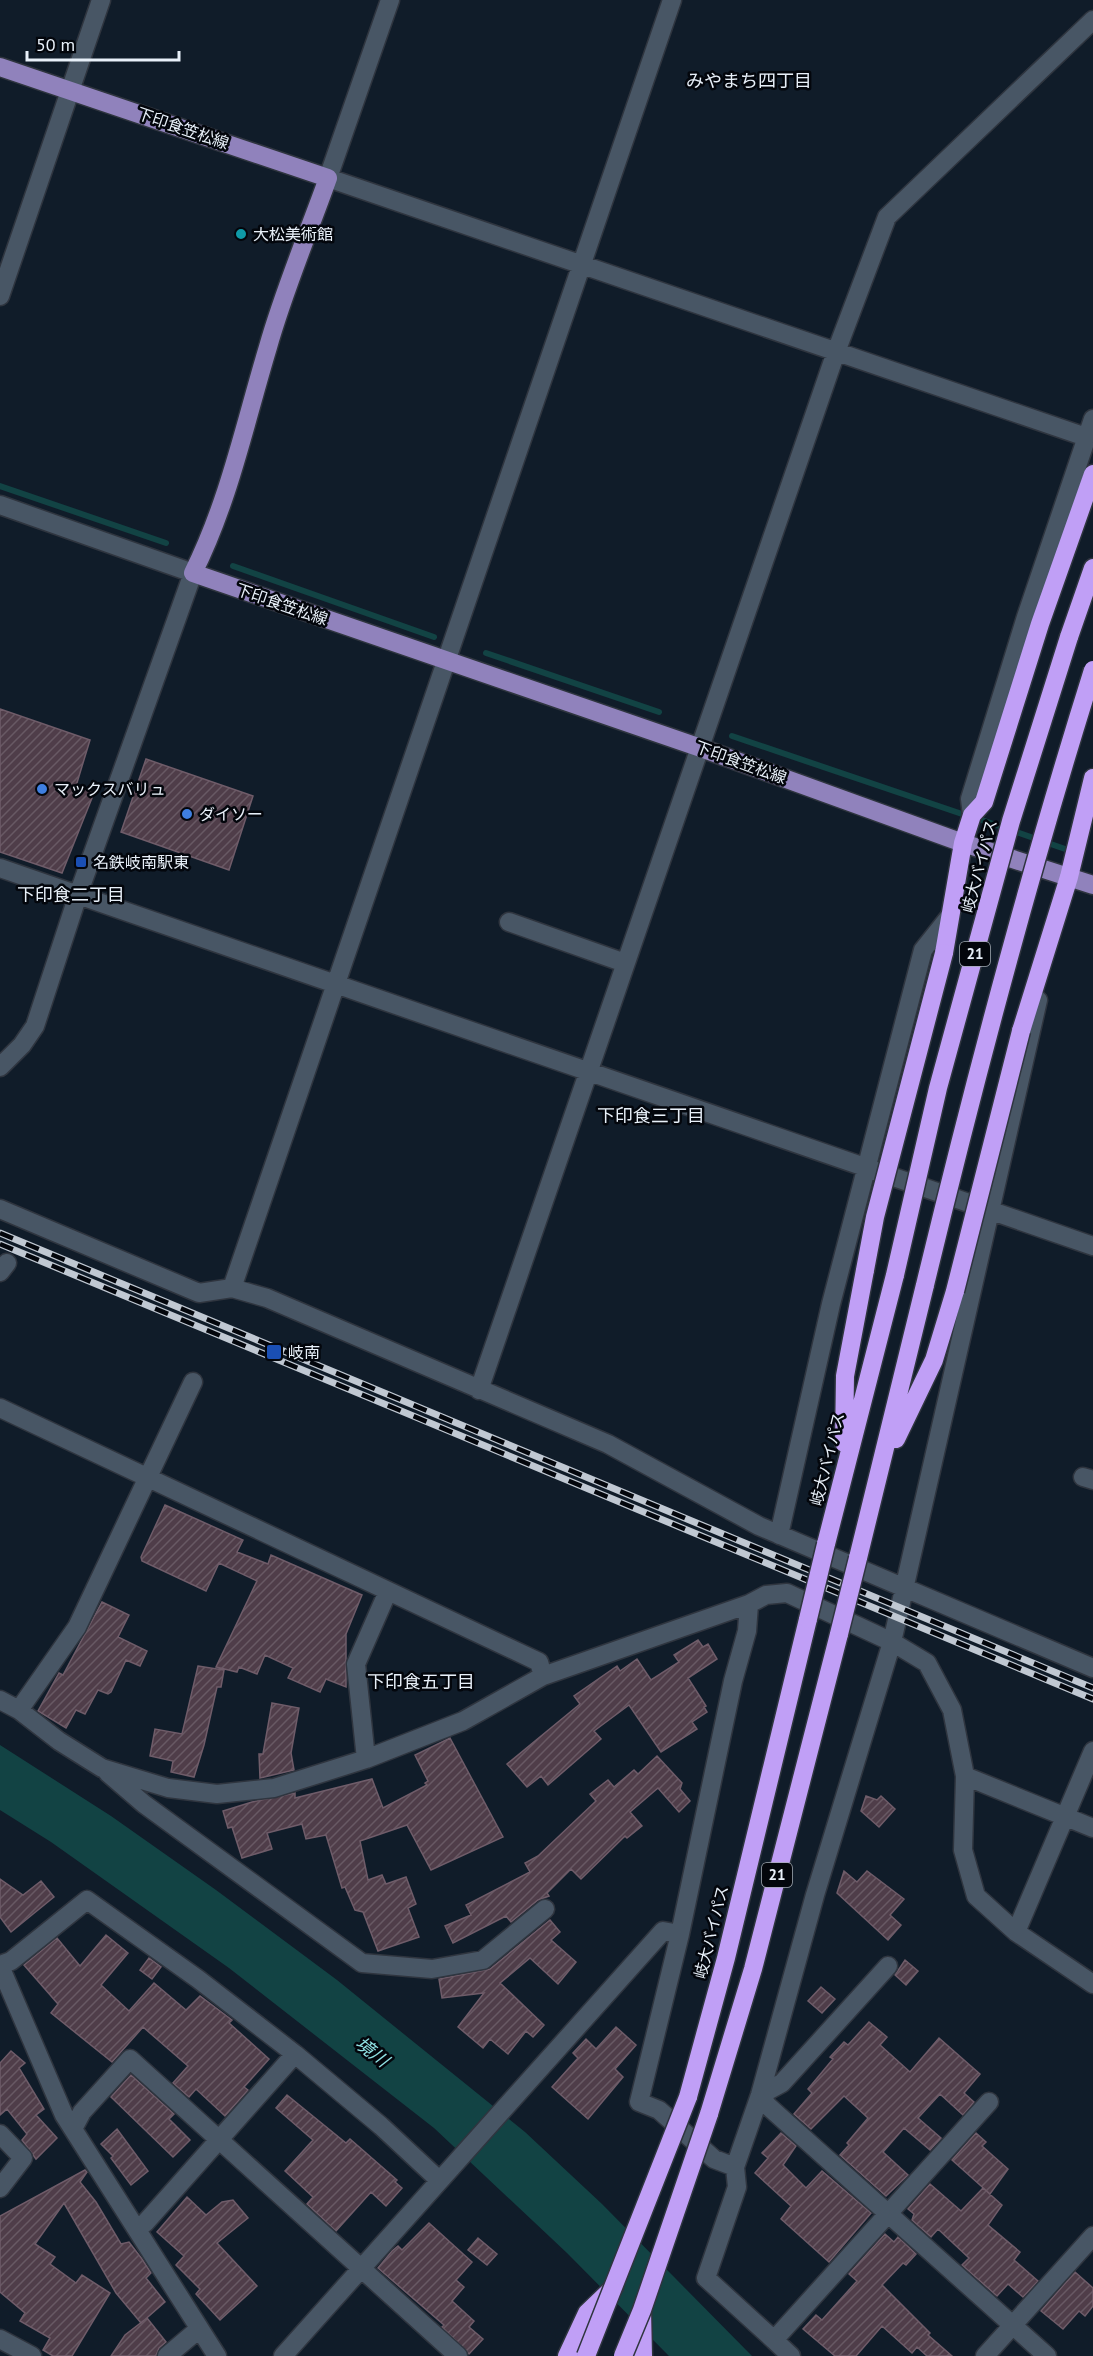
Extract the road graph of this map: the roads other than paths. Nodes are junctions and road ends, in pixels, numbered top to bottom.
1 (101, 0) edge
2 (390, 0) edge
3 (672, 0) edge
4 (1093, 20) edge
5 (0, 67) edge
6 (70, 90) junction
7 (328, 178) junction
8 (582, 266) junction
9 (0, 296) edge
10 (836, 352) junction
11 (1093, 419) edge
12 (1086, 437) junction
13 (1093, 474) edge
14 (0, 505) edge
15 (1093, 568) edge
16 (193, 573) junction
17 (446, 660) junction
18 (1093, 670) edge
19 (698, 747) junction
20 (1093, 778) edge
21 (972, 814) junction
22 (963, 843) junction
23 (0, 867) edge
24 (1069, 877) junction
25 (1093, 885) edge
26 (78, 895) junction
27 (950, 916) junction
28 (509, 922) dead end
29 (625, 963) junction
30 (1039, 973) junction
31 (335, 985) junction
32 (0, 1067) edge
33 (587, 1072) junction
34 (865, 1167) junction
35 (0, 1209) edge
36 (990, 1211) junction
37 (1093, 1246) edge
38 (232, 1288) junction
39 (193, 1382) dead end
40 (479, 1390) junction
41 (3, 1417) edge
42 (844, 1469) junction
43 (879, 1474) junction
44 (148, 1479) junction
45 (779, 1535) junction
46 (904, 1588) junction
47 (388, 1591) junction
48 (749, 1604) junction
49 (892, 1642) junction
50 (1093, 1668) edge
51 (543, 1676) junction
52 (0, 1700) edge
53 (19, 1710) junction
54 (1093, 1751) edge
55 (366, 1760) junction
56 (102, 1768) junction
57 (965, 1776) junction
58 (1067, 1816) junction
59 (1093, 1828) edge
60 (545, 1909) dead end
61 (1016, 1932) junction
62 (680, 1934) junction
63 (0, 1965) edge
64 (888, 1966) dead end
65 (1093, 1984) edge
66 (6, 2003) edge
67 (295, 2054) junction
68 (759, 2095) junction
69 (989, 2102) dead end
70 (74, 2127) junction
71 (0, 2134) edge
72 (220, 2140) junction
73 (735, 2167) junction
74 (444, 2174) junction
75 (0, 2188) edge
76 (888, 2212) junction
77 (136, 2227) junction
78 (1093, 2236) edge
79 (362, 2269) junction
80 (614, 2288) junction
81 (642, 2310) junction
82 (1013, 2325) junction
83 (200, 2329) junction
84 (0, 2339) edge
85 (774, 2340) junction
86 (32, 2356) edge
87 (167, 2356) edge
88 (217, 2356) edge
89 (283, 2356) edge
90 (458, 2356) edge
91 (567, 2356) edge
92 (586, 2356) edge
93 (623, 2356) edge
94 (643, 2356) edge
95 (791, 2356) edge
96 (985, 2356) edge
97 (1047, 2356) edge

1 - 6 street
2 - 7 street
3 - 8 street
4 - 10 street
5 - 6 main road, 下印食笠松線
6 - 7 main road, 下印食笠松線
6 - 9 street
7 - 8 street
7 - 16 main road
8 - 10 street
8 - 17 street
10 - 12 street
10 - 19 street
11 - 12 street
12 - 21 street
13 - 21 highway, 21
14 - 16 street
15 - 42 highway, 岐大バイパス / 21, bridge
16 - 17 main road, 下印食笠松線
16 - 26 street
17 - 19 main road, 下印食笠松線
17 - 31 street
18 - 43 highway, 21, bridge
19 - 22 main road, 下印食笠松線
19 - 29 street
20 - 24 highway, 21
21 - 22 highway, 21
22 - 24 main road, 下印食笠松線
22 - 27 highway, 21
23 - 26 street
24 - 25 main road, 下印食笠松線
24 - 30 highway, 21
26 - 31 street
26 - 32 street
27 - 34 street
27 - 42 highway, 21, bridge
28 - 29 street
29 - 33 street
30 - 36 street
30 - 43 highway, 21, bridge
31 - 33 street
31 - 38 street
33 - 34 street
33 - 40 street
34 - 36 street
34 - 45 street
35 - 38 street
36 - 37 street
36 - 46 street
38 - 40 street
39 - 44 street
40 - 45 street
41 - 44 street
42 - 80 highway, 岐大バイパス / 21, bridge
43 - 81 highway, 21, bridge
44 - 47 street
44 - 53 street
45 - 46 street
46 - 49 street
46 - 50 street
47 - 51 street
47 - 55 street
48 - 49 street
48 - 51 street
48 - 62 street
49 - 57 street
49 - 68 street
51 - 55 street
52 - 53 street
53 - 56 street
54 - 58 street
55 - 56 street
56 - 60 street
57 - 58 street
57 - 61 street
58 - 59 street
58 - 61 street
61 - 65 street
62 - 73 street
62 - 74 street
63 - 66 street
63 - 67 street
64 - 68 street
66 - 70 street
67 - 72 street
67 - 74 street
68 - 73 street
68 - 76 street
69 - 76 street
70 - 72 street
70 - 77 street
71 - 75 street
72 - 77 street
72 - 79 street
73 - 85 street
74 - 79 street
76 - 82 street
76 - 85 street
77 - 83 street
78 - 82 street
79 - 89 street
79 - 90 street
80 - 91 highway, 21
80 - 92 highway, 岐大バイパス / 21, bridge
81 - 93 highway, 21, bridge
81 - 94 highway, 21
82 - 96 street
82 - 97 street
83 - 87 street
83 - 88 street
84 - 86 street
85 - 95 street

